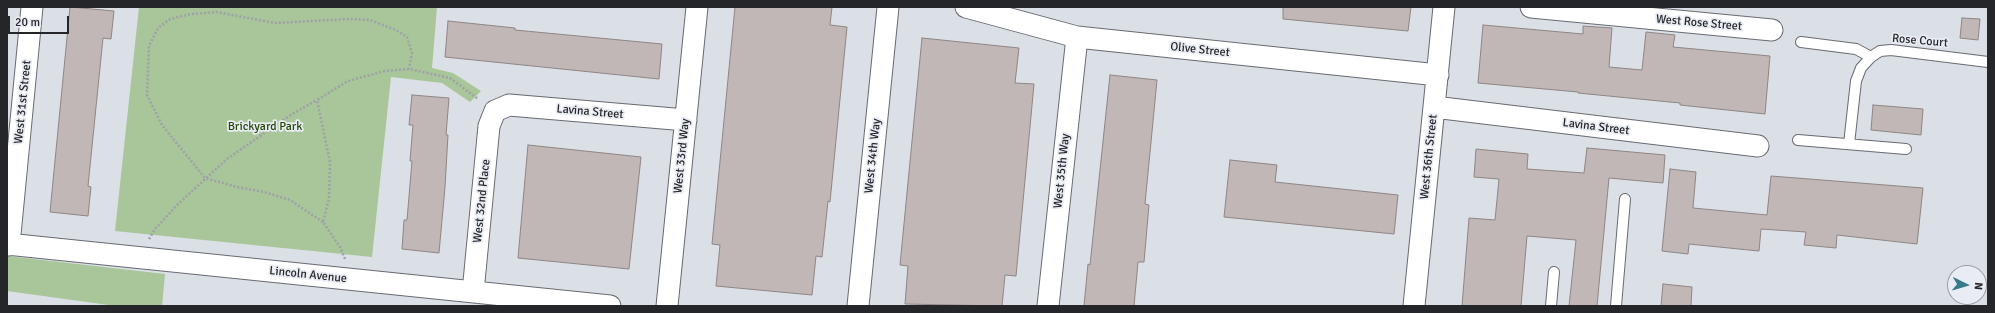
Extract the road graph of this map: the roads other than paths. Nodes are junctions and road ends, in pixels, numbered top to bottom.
1 (32, 7) edge
2 (697, 7) edge
3 (888, 7) edge
4 (966, 7) edge
5 (1444, 7) edge
6 (1531, 7) edge
7 (1772, 30) dead end
8 (1077, 37) junction
9 (1801, 42) dead end
10 (1871, 57) junction
11 (1988, 62) edge
12 (1438, 75) junction
13 (1434, 108) junction
14 (495, 111) joint
15 (686, 120) junction
16 (1798, 140) dead end
17 (1849, 144) junction
18 (1758, 146) dead end
19 (1906, 150) dead end
20 (1625, 199) dead end
21 (8, 244) edge
22 (1554, 272) dead end
23 (473, 292) junction
24 (610, 306) edge
25 (667, 306) edge
26 (858, 306) edge
27 (1048, 306) edge
28 (1414, 306) edge
29 (1551, 306) edge
30 (1616, 306) edge

1 - 21 street, West 31st Street
2 - 15 street, West 33rd Way
3 - 26 street, West 34th Way
4 - 8 street, Olive Street
5 - 12 street, West 36th Street
6 - 7 street, West Rose Street
8 - 12 street, Olive Street
8 - 27 street, West 35th Way
9 - 10 lane
10 - 11 lane, Rose Court
10 - 17 lane
12 - 13 street, West 36th Street
13 - 18 street, Lavina Street
13 - 28 street, West 36th Street
14 - 15 street, Lavina Street
14 - 23 street, West 32nd Place
15 - 25 street, West 33rd Way
16 - 17 lane
17 - 19 lane
20 - 30 lane
21 - 23 street, Lincoln Avenue
22 - 29 lane
23 - 24 street, Lincoln Avenue

